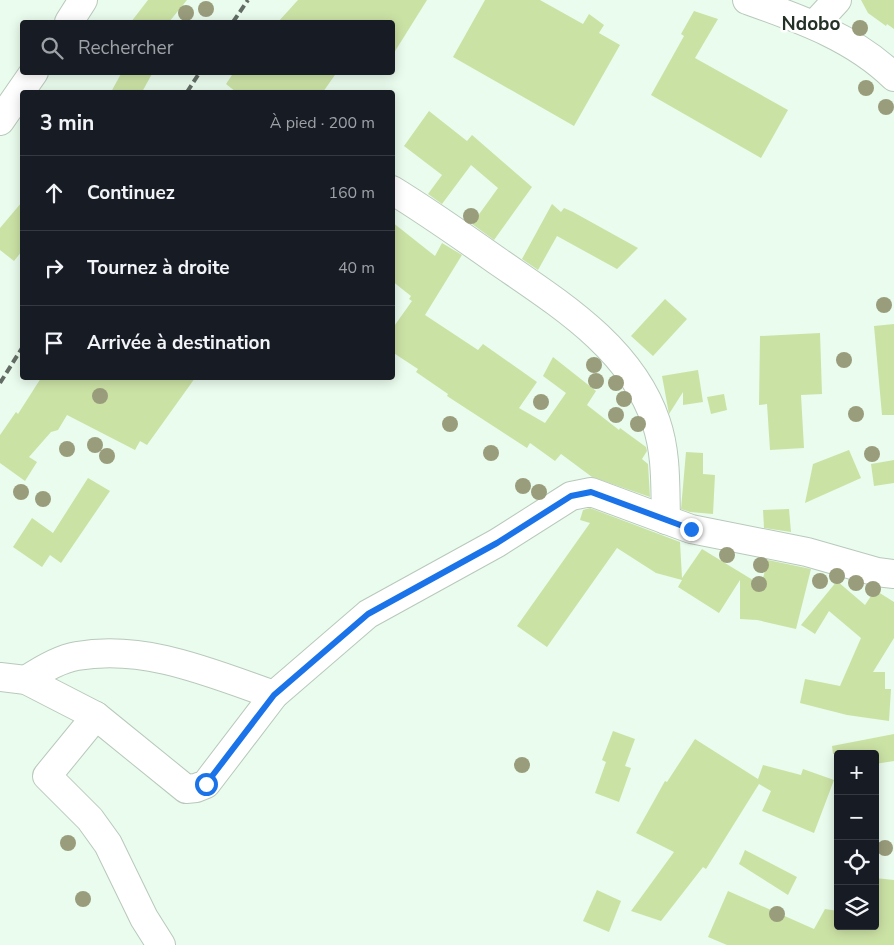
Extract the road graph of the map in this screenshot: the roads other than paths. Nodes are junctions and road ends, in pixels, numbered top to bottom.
1 (83, 0) edge
2 (747, 0) edge
3 (837, 0) edge
4 (69, 20) edge
5 (814, 25) junction
6 (32, 75) edge
7 (894, 77) edge
8 (21, 90) edge
9 (20, 92) edge
10 (0, 120) edge
11 (395, 192) edge
12 (666, 520) junction
13 (894, 574) edge
14 (13, 678) edge
15 (274, 695) junction
16 (96, 716) junction
17 (161, 945) edge

1 - 4 street
2 - 5 street
3 - 5 street
5 - 7 street
6 - 8 street
9 - 10 street
11 - 12 street
12 - 13 street
12 - 15 street
14 - 15 street
14 - 16 street
15 - 16 street
16 - 17 street

